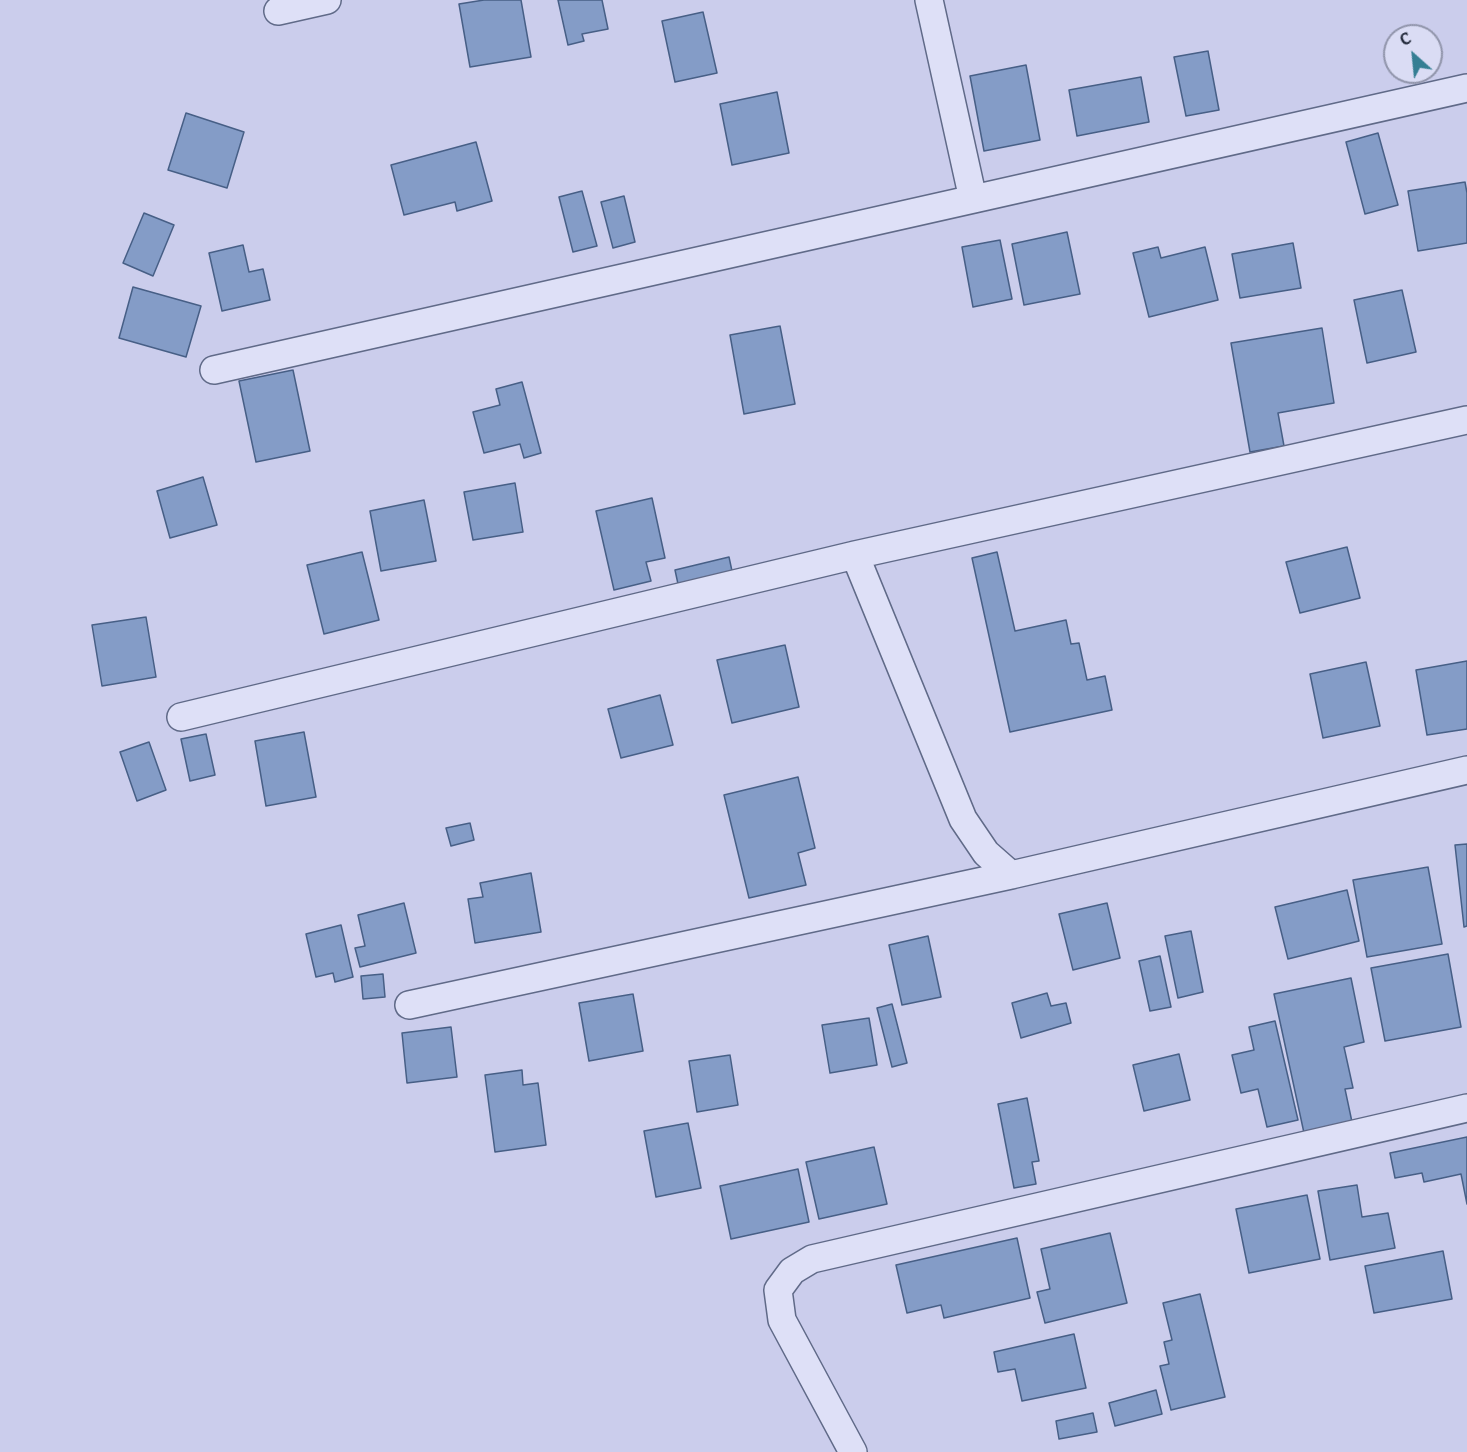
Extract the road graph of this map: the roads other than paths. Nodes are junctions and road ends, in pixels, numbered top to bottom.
1 (327, 0) edge
2 (929, 0) edge
3 (278, 11) dead end
4 (1467, 88) edge
5 (973, 199) junction
6 (214, 370) dead end
7 (1467, 420) edge
8 (855, 555) junction
9 (181, 717) dead end
10 (1467, 770) edge
11 (1011, 875) junction
12 (409, 1005) dead end
13 (1467, 1108) edge
14 (853, 1452) edge

1 - 3 street
2 - 5 street
4 - 5 street
5 - 6 street
7 - 8 street
8 - 9 street
8 - 11 street
10 - 11 street
11 - 12 street
13 - 14 street

